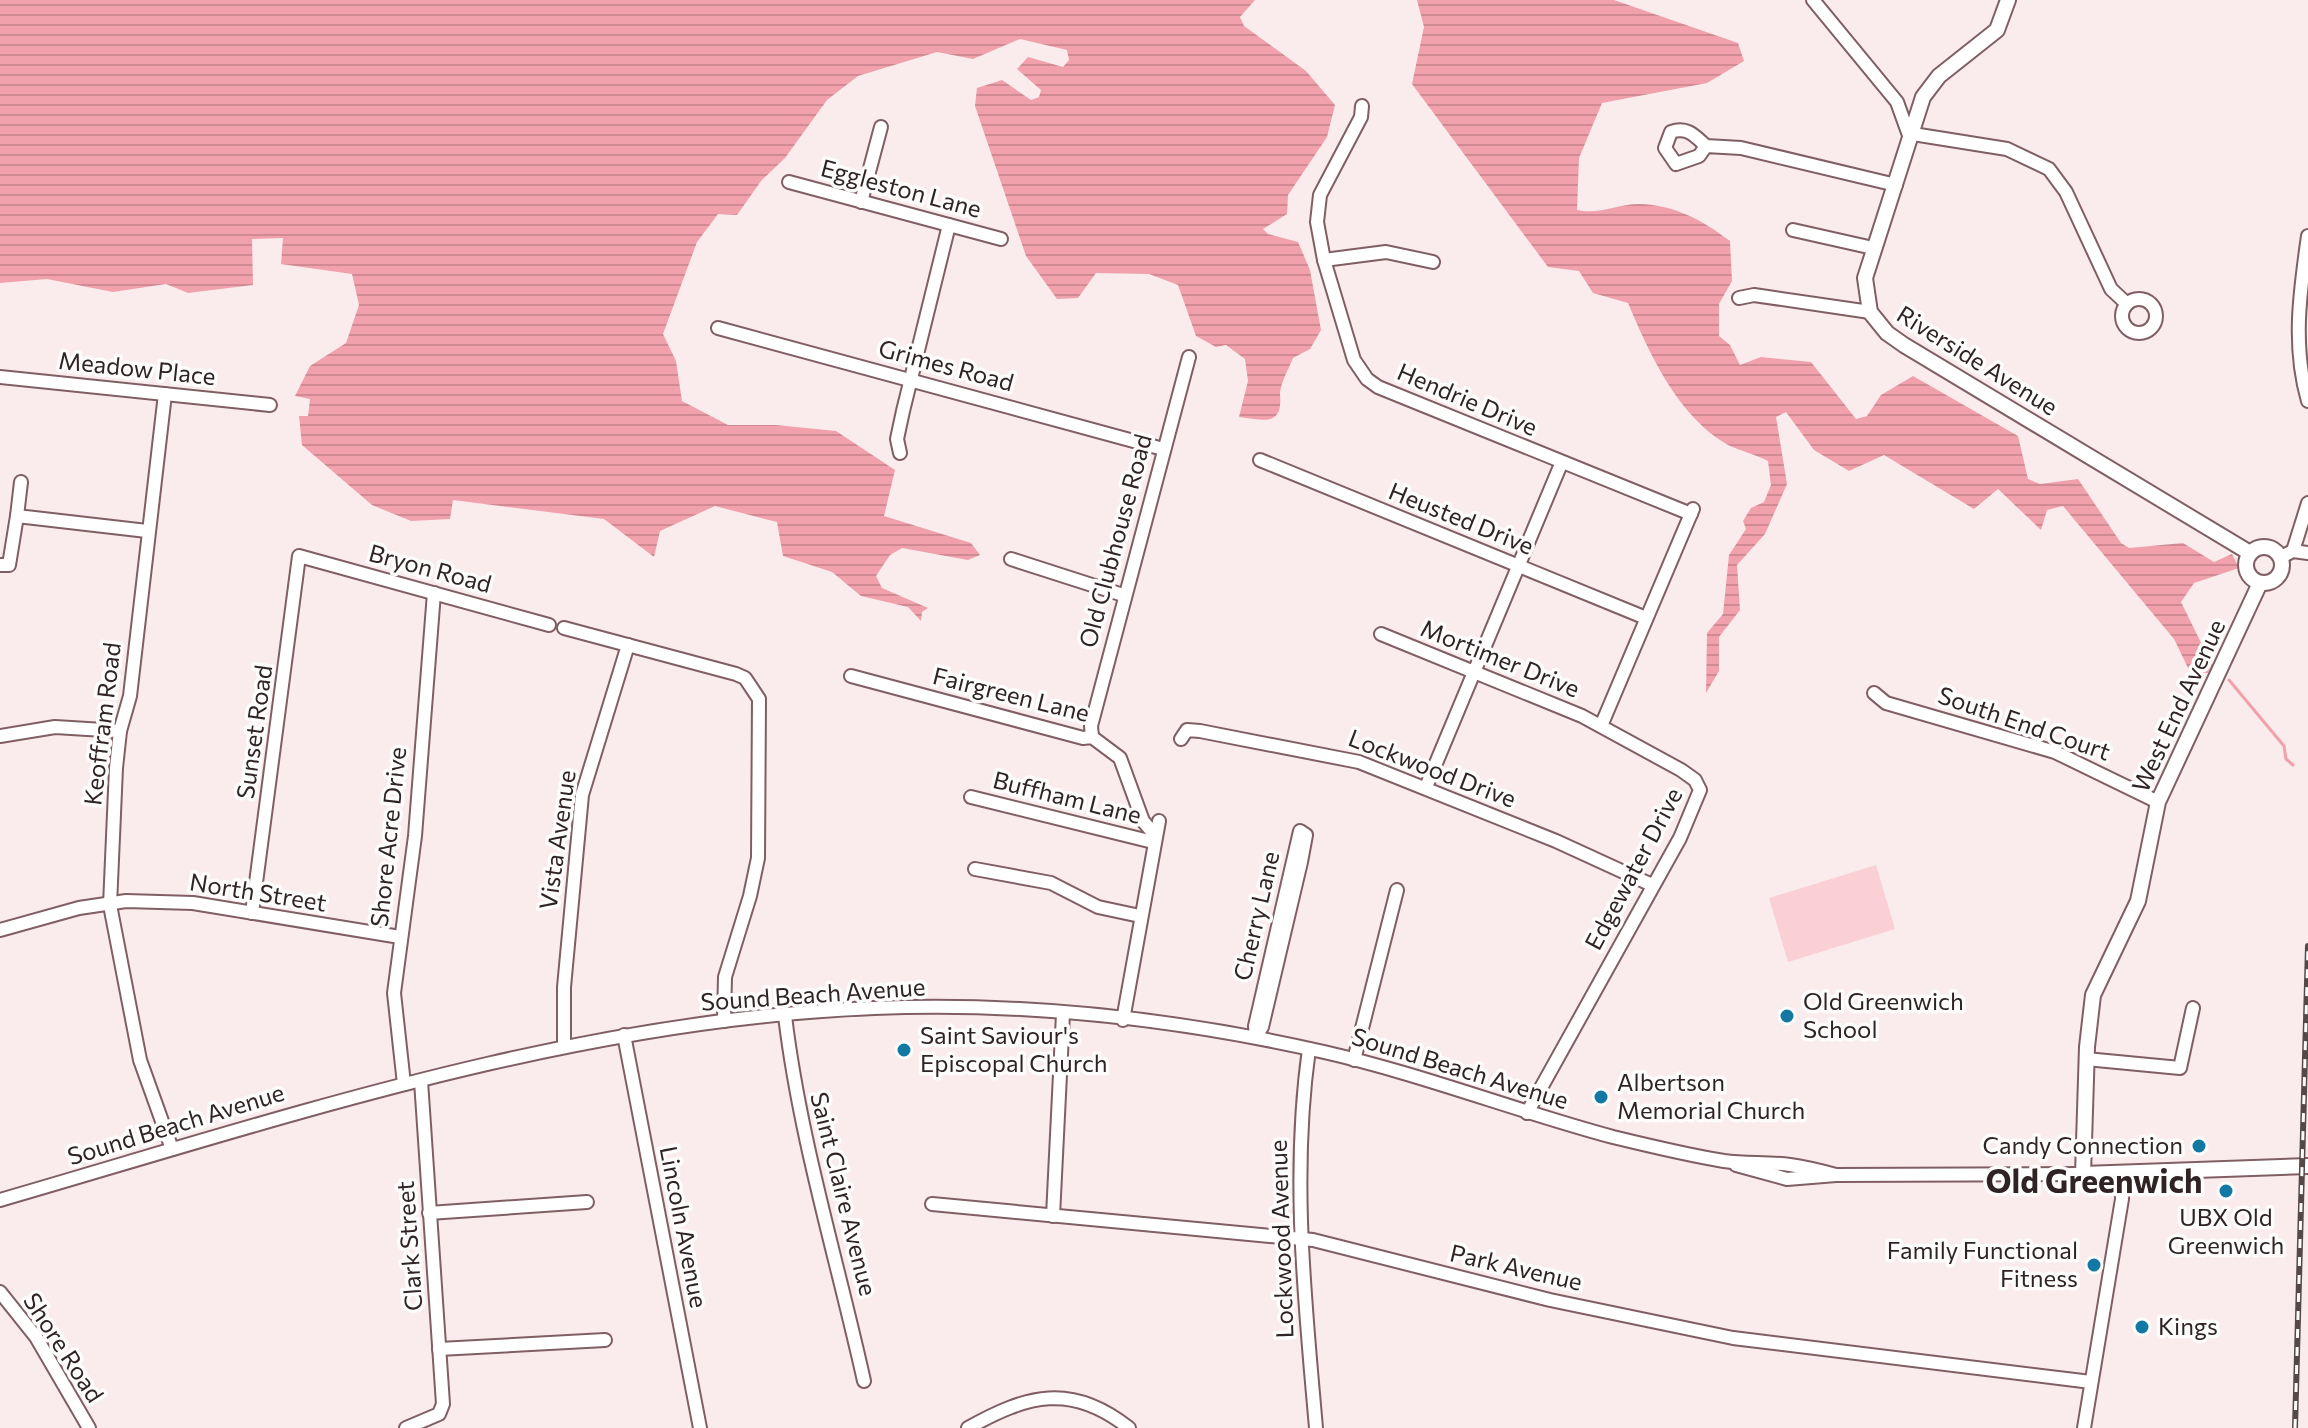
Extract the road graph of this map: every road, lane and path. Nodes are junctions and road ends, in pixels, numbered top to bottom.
1 (1813, 0) edge
2 (2008, 0) edge
3 (1923, 97) junction
4 (1897, 102) junction
5 (1362, 106) dead end
6 (881, 127) dead end
7 (1912, 138) junction
8 (1706, 146) dead end
9 (789, 182) dead end
10 (1896, 185) junction
11 (861, 202) junction
12 (949, 225) junction
13 (1793, 230) dead end
14 (2308, 236) edge
15 (1001, 239) dead end
16 (1873, 248) junction
17 (1324, 260) junction
18 (1433, 262) dead end
19 (1739, 298) dead end
20 (2127, 304) dead end
21 (1870, 312) junction
22 (718, 328) dead end
23 (1189, 357) dead end
24 (0, 377) edge
25 (911, 380) junction
26 (165, 394) junction
27 (2308, 401) edge
28 (270, 405) dead end
29 (1163, 449) junction
30 (900, 453) dead end
31 (1260, 460) dead end
32 (1561, 464) junction
33 (21, 482) dead end
34 (2308, 503) edge
35 (17, 516) junction
36 (147, 531) junction
37 (2250, 553) junction
38 (2308, 553) edge
39 (2287, 554) junction
40 (299, 556) joint
41 (1011, 559) dead end
42 (0, 565) edge
43 (1520, 567) junction
44 (2260, 583) junction
45 (434, 593) junction
46 (1123, 595) junction
47 (1646, 618) junction
48 (549, 625) dead end
49 (564, 628) dead end
50 (1381, 634) dead end
51 (628, 645) junction
52 (1477, 672) junction
53 (851, 676) dead end
54 (1874, 693) dead end
55 (1601, 726) junction
56 (120, 731) junction
57 (1184, 734) dead end
58 (0, 736) edge
59 (1092, 737) junction
60 (1426, 787) junction
61 (971, 797) dead end
62 (2158, 802) junction
63 (1155, 832) junction
64 (975, 869) dead end
65 (1652, 885) junction
66 (1397, 890) dead end
67 (110, 905) junction
68 (252, 913) junction
69 (1140, 916) junction
70 (0, 930) edge
71 (400, 937) junction
72 (2193, 1008) dead end
73 (1063, 1014) junction
74 (785, 1016) junction
75 (1123, 1020) junction
76 (724, 1021) junction
77 (624, 1035) junction
78 (1256, 1037) junction
79 (564, 1046) junction
80 (1309, 1049) junction
81 (2086, 1059) junction
82 (1354, 1060) junction
83 (421, 1081) junction
84 (404, 1084) junction
85 (1527, 1113) junction
86 (172, 1149) junction
87 (1730, 1162) junction
88 (1777, 1164) junction
89 (2308, 1166) edge
90 (1796, 1171) junction
91 (2123, 1173) junction
92 (2083, 1174) junction
93 (1779, 1178) junction
94 (0, 1200) edge
95 (587, 1202) dead end
96 (932, 1204) dead end
97 (429, 1213) junction
98 (1053, 1216) junction
99 (1299, 1238) junction
100 (0, 1292) edge
101 (605, 1340) dead end
102 (439, 1349) junction
103 (864, 1381) dead end
104 (2091, 1382) junction
105 (82, 1425) edge
106 (1320, 1427) edge
107 (406, 1428) edge
108 (700, 1428) edge
109 (969, 1428) edge
110 (1129, 1428) edge
111 (2084, 1428) edge

1 - 4 street
2 - 3 street, Riverside Avenue
3 - 4 street
3 - 7 street, Riverside Avenue
4 - 7 street
5 - 17 street, Hendrie Drive
6 - 11 street
7 - 10 street, Riverside Avenue
7 - 20 street
8 - 10 street
9 - 11 street, Eggleston Lane
10 - 16 street, Riverside Avenue
11 - 12 street, Eggleston Lane
12 - 15 street, Eggleston Lane
12 - 25 street
13 - 16 street
14 - 27 street
16 - 21 street, Riverside Avenue
17 - 18 street
17 - 32 street, Hendrie Drive
19 - 21 street
21 - 37 street, Riverside Avenue
22 - 25 street, Grimes Road
23 - 29 street, Old Clubhouse Road
24 - 26 street, Meadow Place
25 - 29 street, Grimes Road
25 - 30 street
26 - 28 street, Meadow Place
26 - 36 street, Keoffram Road
29 - 46 street, Old Clubhouse Road
31 - 43 street, Heusted Drive
32 - 43 street
32 - 47 street, Hendrie Drive
33 - 35 street
34 - 39 street
35 - 36 street
35 - 42 street
36 - 56 street, Keoffram Road
37 - 39 street
37 - 44 street
38 - 39 street
39 - 44 street
40 - 45 street, Bryon Road
40 - 68 street, Sunset Road
41 - 46 street
43 - 47 street, Heusted Drive
43 - 52 street
44 - 62 street, West End Avenue
45 - 48 street, Bryon Road
45 - 71 street, Shore Acre Drive
46 - 59 street, Old Clubhouse Road
47 - 55 street
49 - 51 street
50 - 52 street, Mortimer Drive
51 - 76 street
51 - 79 street, Vista Avenue
52 - 55 street, Mortimer Drive
52 - 60 street
53 - 59 street, Fairgreen Lane
54 - 62 street, South End Court
55 - 65 street, Edgewater Drive
56 - 58 street
56 - 67 street, Keoffram Road
57 - 60 street, Lockwood Drive
59 - 63 street, Fairgreen Lane
60 - 65 street, Lockwood Drive
61 - 63 street, Buffham Lane
62 - 81 street, West End Avenue
63 - 69 street
64 - 69 street
65 - 85 street, Edgewater Drive
66 - 82 street
67 - 68 street, North Street
67 - 70 street, North Street
67 - 86 street, Keoffram Road
68 - 71 street, North Street
69 - 75 street
71 - 84 street, Shore Acre Drive
72 - 81 street
73 - 74 street, Sound Beach Avenue
73 - 75 street, Sound Beach Avenue
73 - 98 street
74 - 76 street, Sound Beach Avenue
74 - 103 street, Saint Claire Avenue
75 - 78 street, Sound Beach Avenue
76 - 77 street, Sound Beach Avenue
77 - 79 street, Sound Beach Avenue
77 - 108 street, Lincoln Avenue
78 - 78 street, Cherry Lane
78 - 80 street, Sound Beach Avenue
79 - 83 street, Sound Beach Avenue
80 - 82 street, Sound Beach Avenue
80 - 99 street, Lockwood Avenue
81 - 92 street, West End Avenue
82 - 85 street, Sound Beach Avenue
83 - 84 street, Sound Beach Avenue
83 - 97 street, Clark Street
84 - 86 street, Sound Beach Avenue
85 - 87 street, Sound Beach Avenue
86 - 94 street, Sound Beach Avenue
87 - 88 street, Sound Beach Avenue
87 - 93 street, Sound Beach Avenue
88 - 90 street, Sound Beach Avenue
88 - 93 street
89 - 91 street, Sound Beach Avenue
90 - 92 street, Sound Beach Avenue
90 - 93 street, Sound Beach Avenue
91 - 92 street, Sound Beach Avenue
91 - 104 street
95 - 97 street
96 - 98 street, Park Avenue
97 - 102 street, Clark Street
98 - 99 street, Park Avenue
99 - 104 street, Park Avenue
99 - 106 street, Lockwood Avenue
100 - 105 street, Shore Road
101 - 102 street
102 - 107 street, Clark Street
104 - 111 street
109 - 110 street

